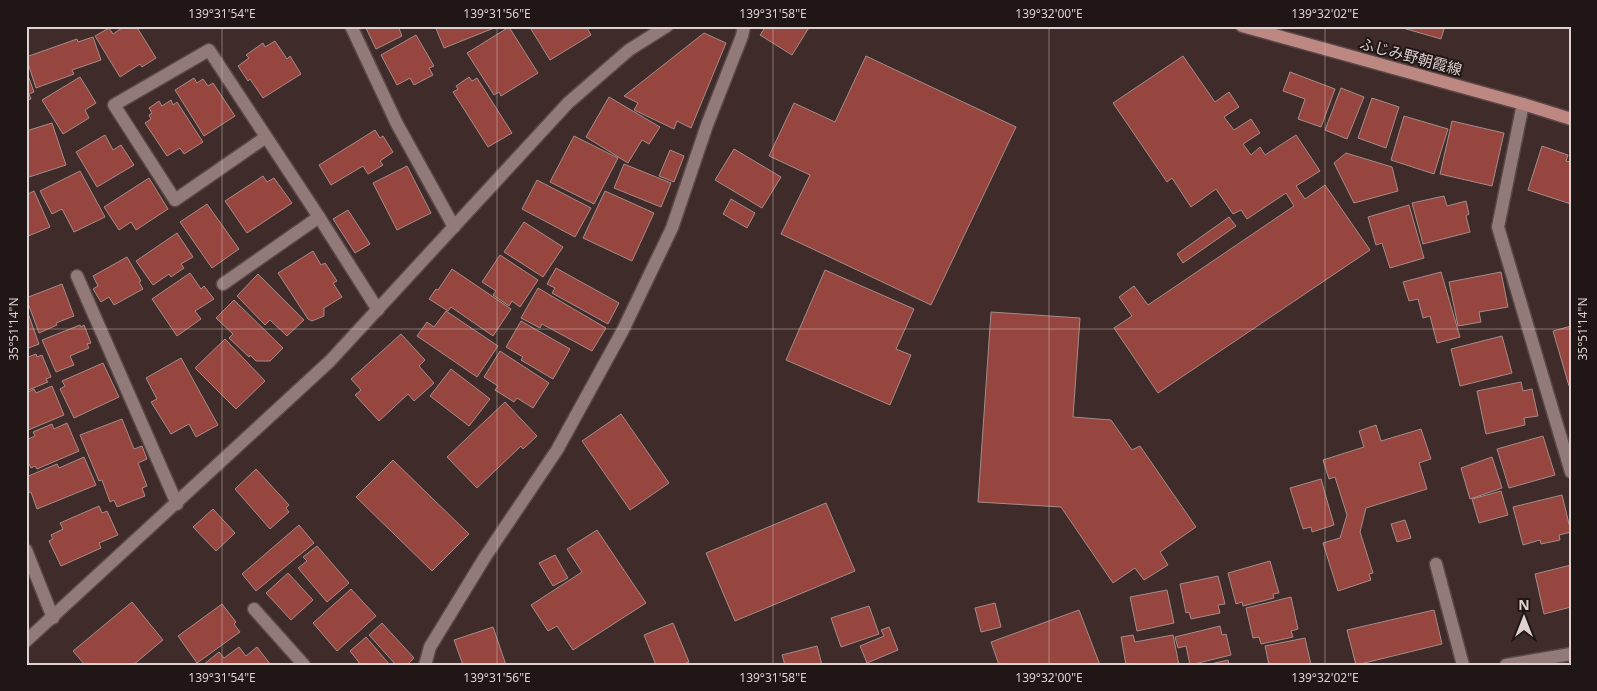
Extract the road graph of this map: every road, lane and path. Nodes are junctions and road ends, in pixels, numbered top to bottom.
1 (351, 26) edge
2 (666, 26) edge
3 (744, 26) edge
4 (1242, 26) edge
5 (1523, 104) junction
6 (1571, 119) edge
7 (266, 137) junction
8 (319, 217) junction
9 (454, 227) junction
10 (77, 276) dead end
11 (223, 284) dead end
12 (378, 310) junction
13 (1571, 472) edge
14 (176, 504) junction
15 (26, 550) edge
16 (1436, 564) dead end
17 (254, 609) dead end
18 (53, 618) junction
19 (26, 641) edge
20 (1571, 654) edge
21 (1525, 663) edge
22 (304, 665) edge
23 (425, 665) edge
24 (1463, 665) edge
25 (1506, 665) edge

1 - 9 street
2 - 9 street
3 - 23 street
4 - 5 main road, ふじみ野朝霞線
5 - 6 main road, ふじみ野朝霞線
5 - 13 street
7 - 7 street
7 - 8 street
8 - 11 street
8 - 12 street
9 - 12 street
10 - 14 street
12 - 14 street
14 - 18 street
15 - 18 street
16 - 24 street
17 - 22 street
18 - 19 street
20 - 21 street
21 - 25 street

